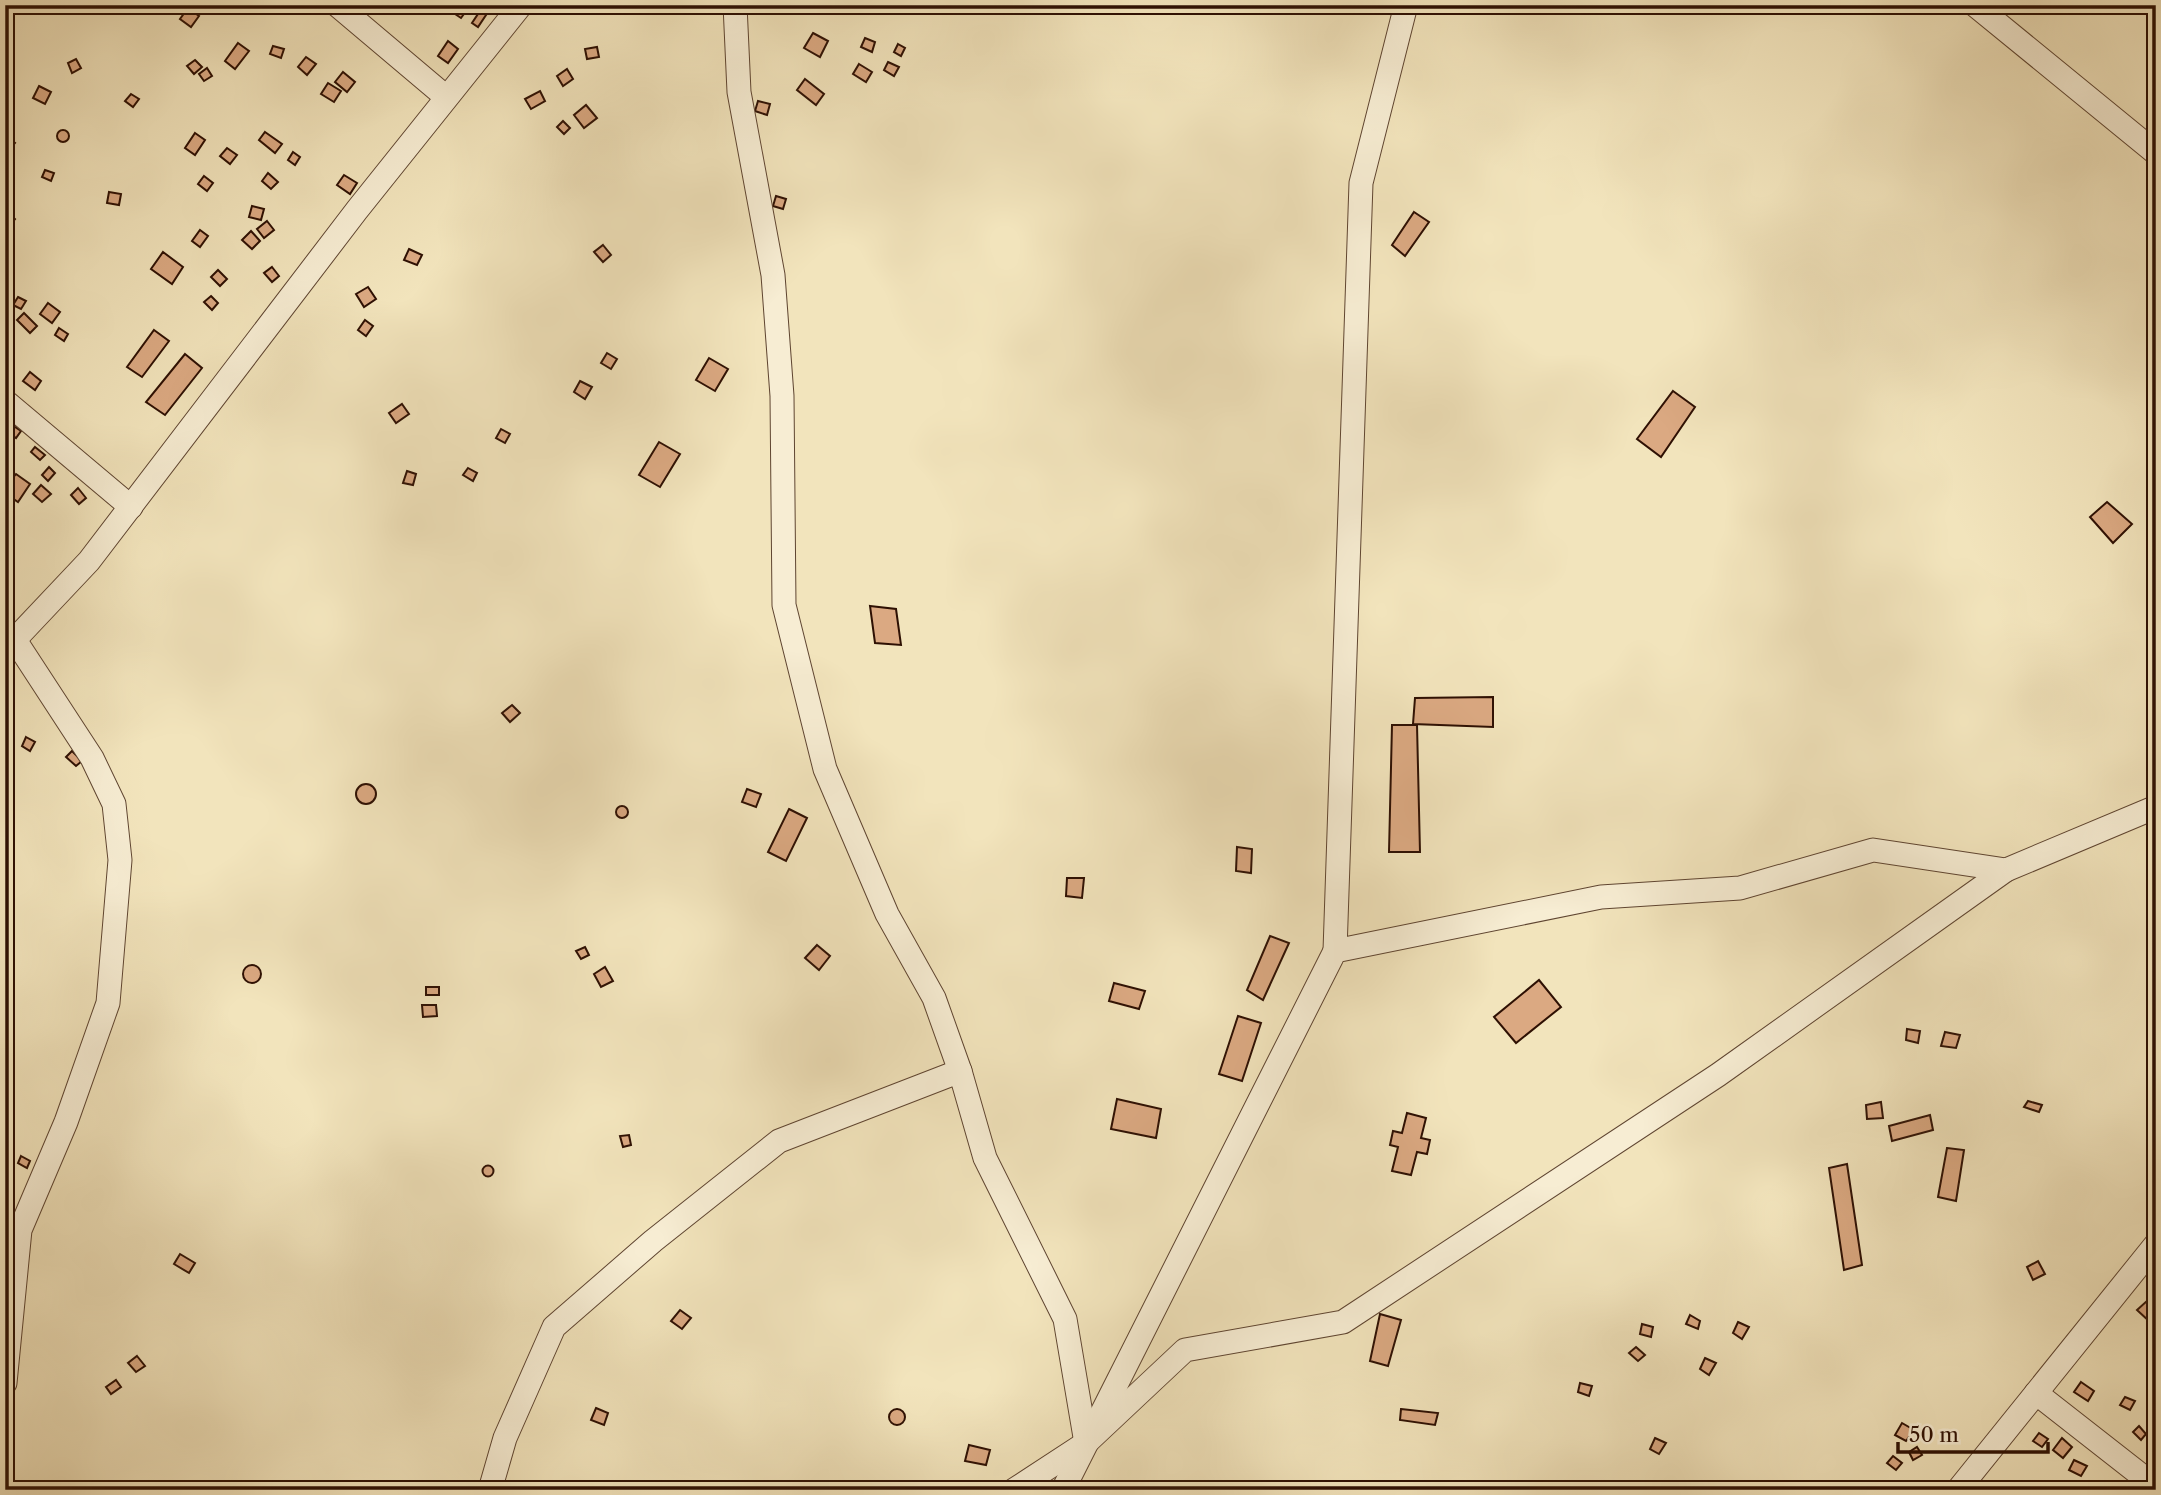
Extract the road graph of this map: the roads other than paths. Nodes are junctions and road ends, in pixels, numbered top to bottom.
1 (337, 5) edge
2 (521, 5) edge
3 (735, 5) edge
4 (1406, 5) edge
5 (1975, 5) edge
6 (446, 97) junction
7 (2156, 153) edge
8 (5, 401) edge
9 (131, 507) junction
10 (10, 645) edge
11 (2156, 807) edge
12 (2006, 870) junction
13 (1335, 951) junction
14 (960, 1071) junction
15 (2156, 1244) edge
16 (5, 1382) edge
17 (2036, 1392) junction
18 (1086, 1443) junction
19 (2156, 1487) edge
20 (491, 1490) edge
21 (1014, 1490) edge
22 (1063, 1490) edge
23 (1958, 1490) edge

1 - 6 street
2 - 6 street
3 - 14 street
4 - 13 street
5 - 7 street
6 - 9 street
8 - 9 street
9 - 10 street
10 - 16 street
11 - 12 street
12 - 13 street
12 - 18 street
13 - 18 street
14 - 18 street
14 - 20 street
15 - 17 street
17 - 19 street
17 - 23 street
18 - 21 street
18 - 22 street

